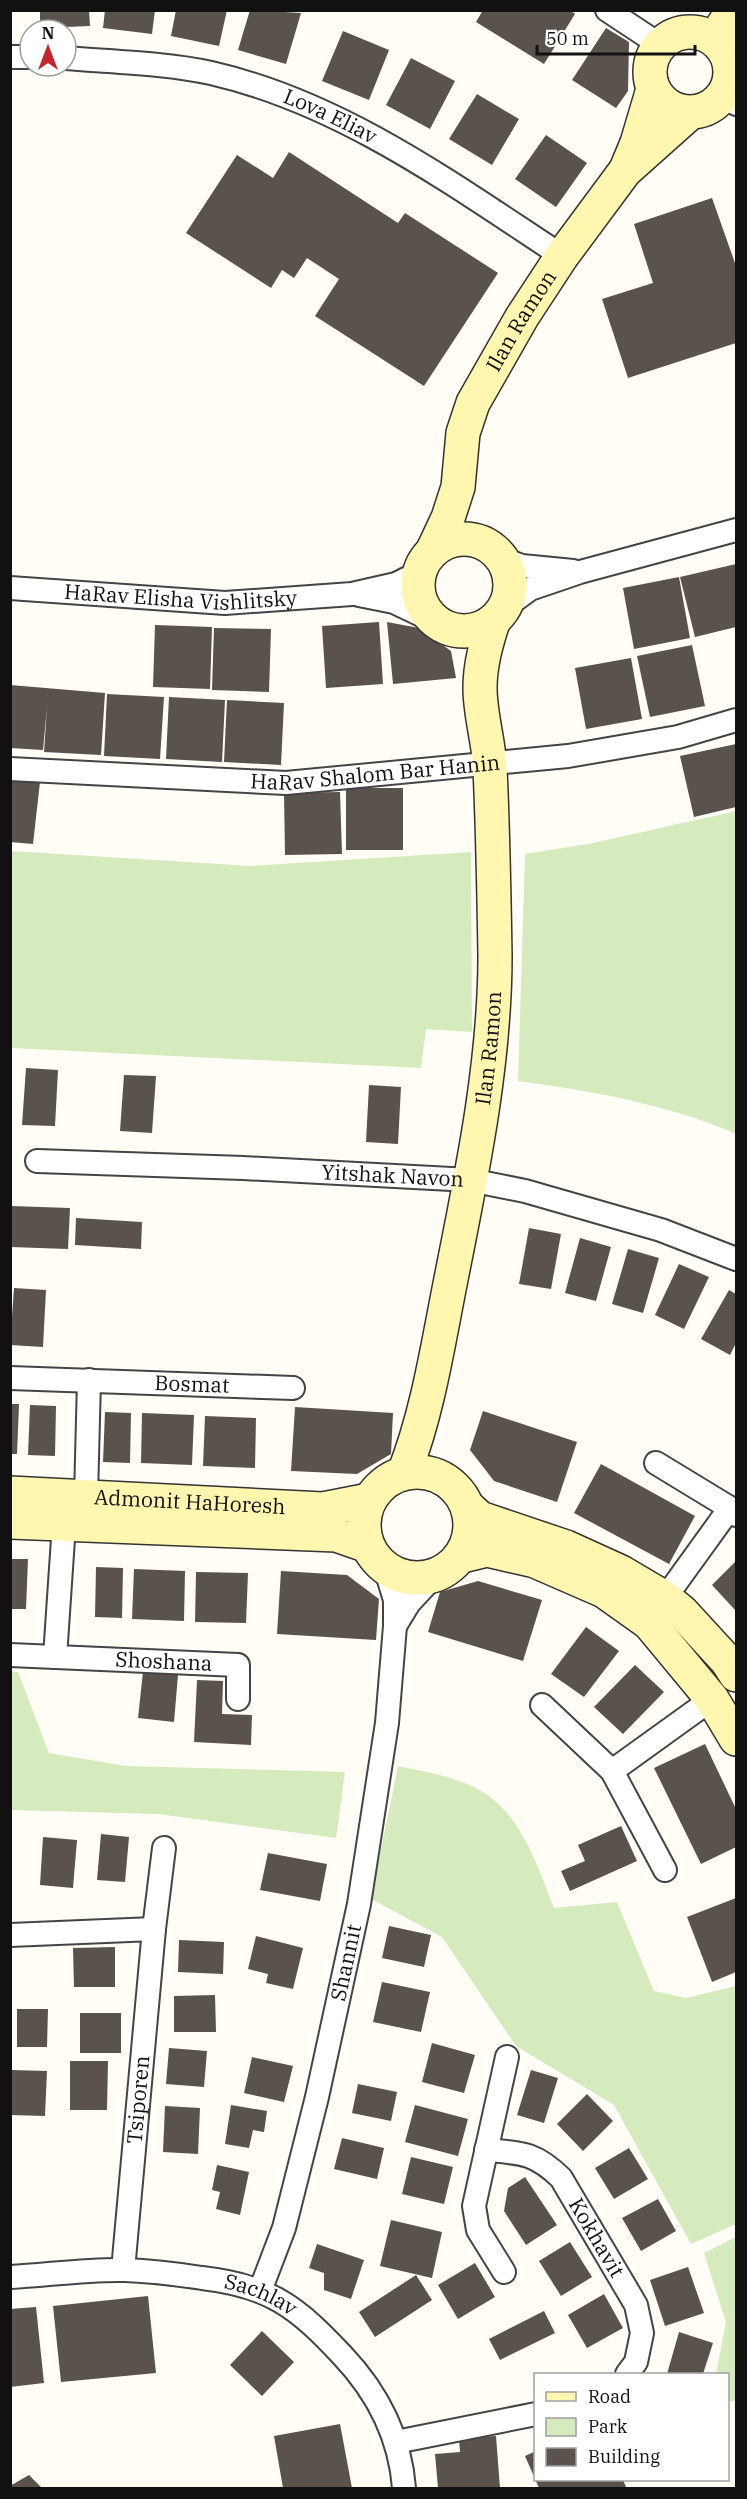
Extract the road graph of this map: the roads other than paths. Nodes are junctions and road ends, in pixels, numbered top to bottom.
1 (607, 10) edge
2 (733, 10) edge
3 (714, 39) junction
4 (660, 45) junction
5 (78, 59) edge
6 (653, 89) junction
7 (730, 100) edge
8 (690, 113) junction
9 (625, 171) junction
10 (562, 256) junction
11 (458, 487) junction
12 (736, 530) edge
13 (494, 551) junction
14 (425, 562) junction
15 (580, 572) junction
16 (10, 588) edge
17 (352, 594) junction
18 (498, 615) junction
19 (442, 626) junction
20 (480, 690) junction
21 (736, 720) edge
22 (490, 765) junction
23 (10, 769) edge
24 (38, 1161) dead end
25 (470, 1180) junction
26 (736, 1259) edge
27 (10, 1377) edge
28 (89, 1380) junction
29 (292, 1388) dead end
30 (426, 1402) junction
31 (656, 1463) dead end
32 (404, 1473) junction
33 (442, 1477) junction
34 (10, 1493) edge
35 (86, 1497) junction
36 (369, 1500) junction
37 (467, 1506) junction
38 (733, 1511) edge
39 (10, 1522) edge
40 (64, 1524) junction
41 (376, 1556) junction
42 (449, 1565) junction
43 (665, 1598) junction
44 (395, 1626) junction
45 (10, 1655) edge
46 (55, 1657) junction
47 (736, 1675) edge
48 (238, 1699) dead end
49 (712, 1699) junction
50 (542, 1705) dead end
51 (736, 1739) edge
52 (612, 1771) junction
53 (164, 1848) dead end
54 (665, 1870) dead end
55 (154, 1929) junction
56 (10, 1935) edge
57 (507, 2057) dead end
58 (486, 2150) junction
59 (123, 2270) junction
60 (504, 2272) dead end
61 (10, 2277) edge
62 (260, 2290) junction
63 (628, 2373) edge
64 (534, 2414) edge
65 (396, 2442) junction
66 (404, 2488) edge

1 - 4 street
2 - 3 street
3 - 4 street
3 - 7 street
4 - 6 street
5 - 10 street, Lova Eliav
6 - 8 street
6 - 9 street, Ilan Ramon
7 - 8 street
8 - 9 street, Ilan Ramon
9 - 10 street, Ilan Ramon
10 - 11 street, Ilan Ramon
11 - 13 street, Ilan Ramon
11 - 14 street, Ilan Ramon
12 - 15 street
13 - 14 street
13 - 15 street
13 - 18 street
14 - 17 street, HaRav Elisha Vishlitsky
14 - 19 street
15 - 18 street
16 - 17 street, HaRav Elisha Vishlitsky
17 - 19 street, HaRav Elisha Vishlitsky
18 - 19 street
18 - 20 street, Ilan Ramon
19 - 20 street, Ilan Ramon
20 - 22 street, Ilan Ramon
21 - 22 street, HaRav Shalom Bar Hanin
22 - 23 street, HaRav Shalom Bar Hanin
22 - 25 street, Ilan Ramon
24 - 25 street, Yitshak Navon
25 - 26 street, Yitshak Navon
25 - 30 street, Ilan Ramon
27 - 28 street, Bosmat
28 - 29 street, Bosmat
28 - 35 street
30 - 32 street, Ilan Ramon
30 - 33 street, Ilan Ramon
31 - 38 street
32 - 33 street
32 - 36 street
33 - 37 street
34 - 35 street, Admonit HaHoresh
35 - 36 street, Admonit HaHoresh
36 - 41 street
37 - 42 street
37 - 43 street
38 - 43 street
39 - 40 street, Admonit HaHoresh
40 - 41 street, Admonit HaHoresh
40 - 46 street
41 - 42 street
41 - 44 street, Shannit
42 - 44 street, Shannit
42 - 49 street
43 - 47 street
44 - 62 street, Shannit
45 - 46 street, Shoshana
46 - 48 street, Shoshana
49 - 51 street
49 - 52 street
50 - 52 street
52 - 54 street
53 - 55 street, Tsiporen
55 - 56 street
55 - 59 street, Tsiporen
57 - 58 street
58 - 60 street
58 - 63 street, Kokhavit
59 - 61 street, Sachlav
59 - 62 street, Sachlav
62 - 65 street, Sachlav
64 - 65 street
65 - 66 street, Sachlav

